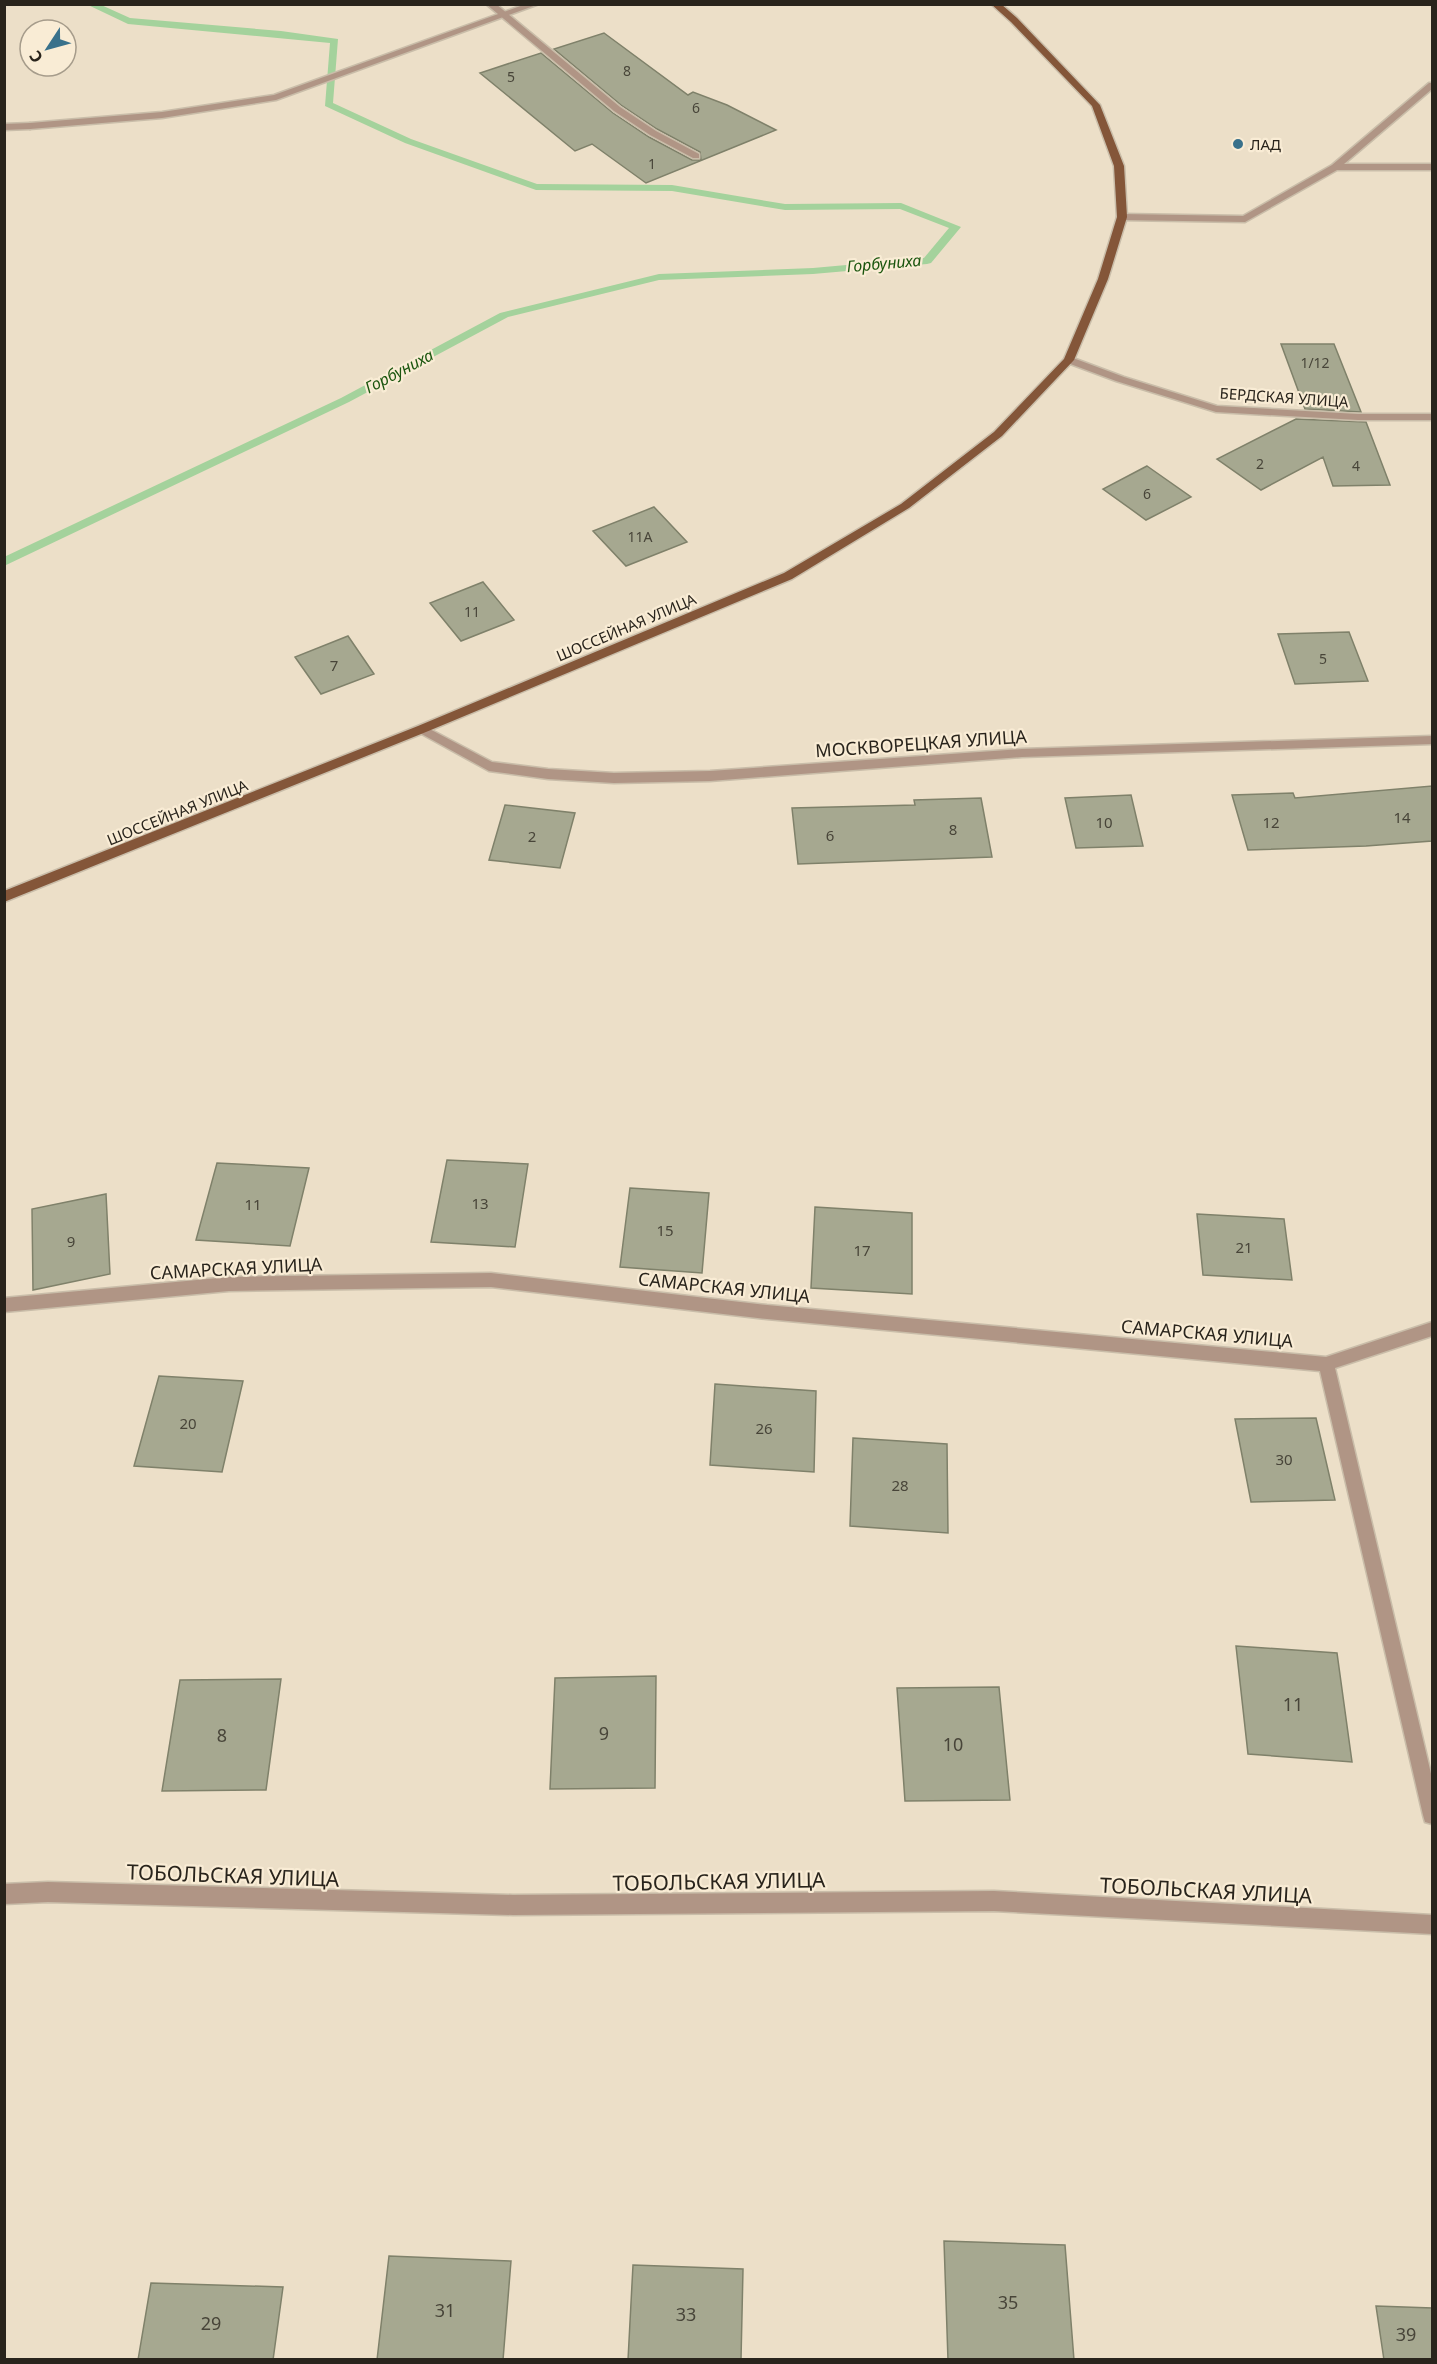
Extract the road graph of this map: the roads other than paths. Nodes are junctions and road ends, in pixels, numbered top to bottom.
1 (490, 4) edge
2 (535, 4) edge
3 (995, 4) edge
4 (505, 15) junction
5 (1432, 85) edge
6 (4, 127) edge
7 (696, 156) dead end
8 (1335, 166) junction
9 (1432, 167) edge
10 (1122, 217) junction
11 (1069, 360) junction
12 (1432, 417) edge
13 (422, 729) junction
14 (1432, 740) edge
15 (4, 897) edge
16 (4, 1305) edge
17 (1432, 1329) edge
18 (1326, 1364) junction
19 (1432, 1815) edge
20 (4, 1894) edge
21 (1432, 1925) edge

1 - 4 street
2 - 4 street
3 - 10 main road
4 - 6 street
4 - 7 street
5 - 8 street
8 - 9 street
8 - 10 street
10 - 11 main road, ШОССЕЙНАЯ УЛИЦА
11 - 12 street, БЕРДСКАЯ УЛИЦА
11 - 13 main road, ШОССЕЙНАЯ УЛИЦА
13 - 14 street, МОСКВОРЕЦКАЯ УЛИЦА
13 - 15 main road, ШОССЕЙНАЯ УЛИЦА
16 - 18 street, САМАРСКАЯ УЛИЦА
17 - 18 street, САМАРСКАЯ УЛИЦА
18 - 19 street
20 - 21 street, ТОБОЛЬСКАЯ УЛИЦА

